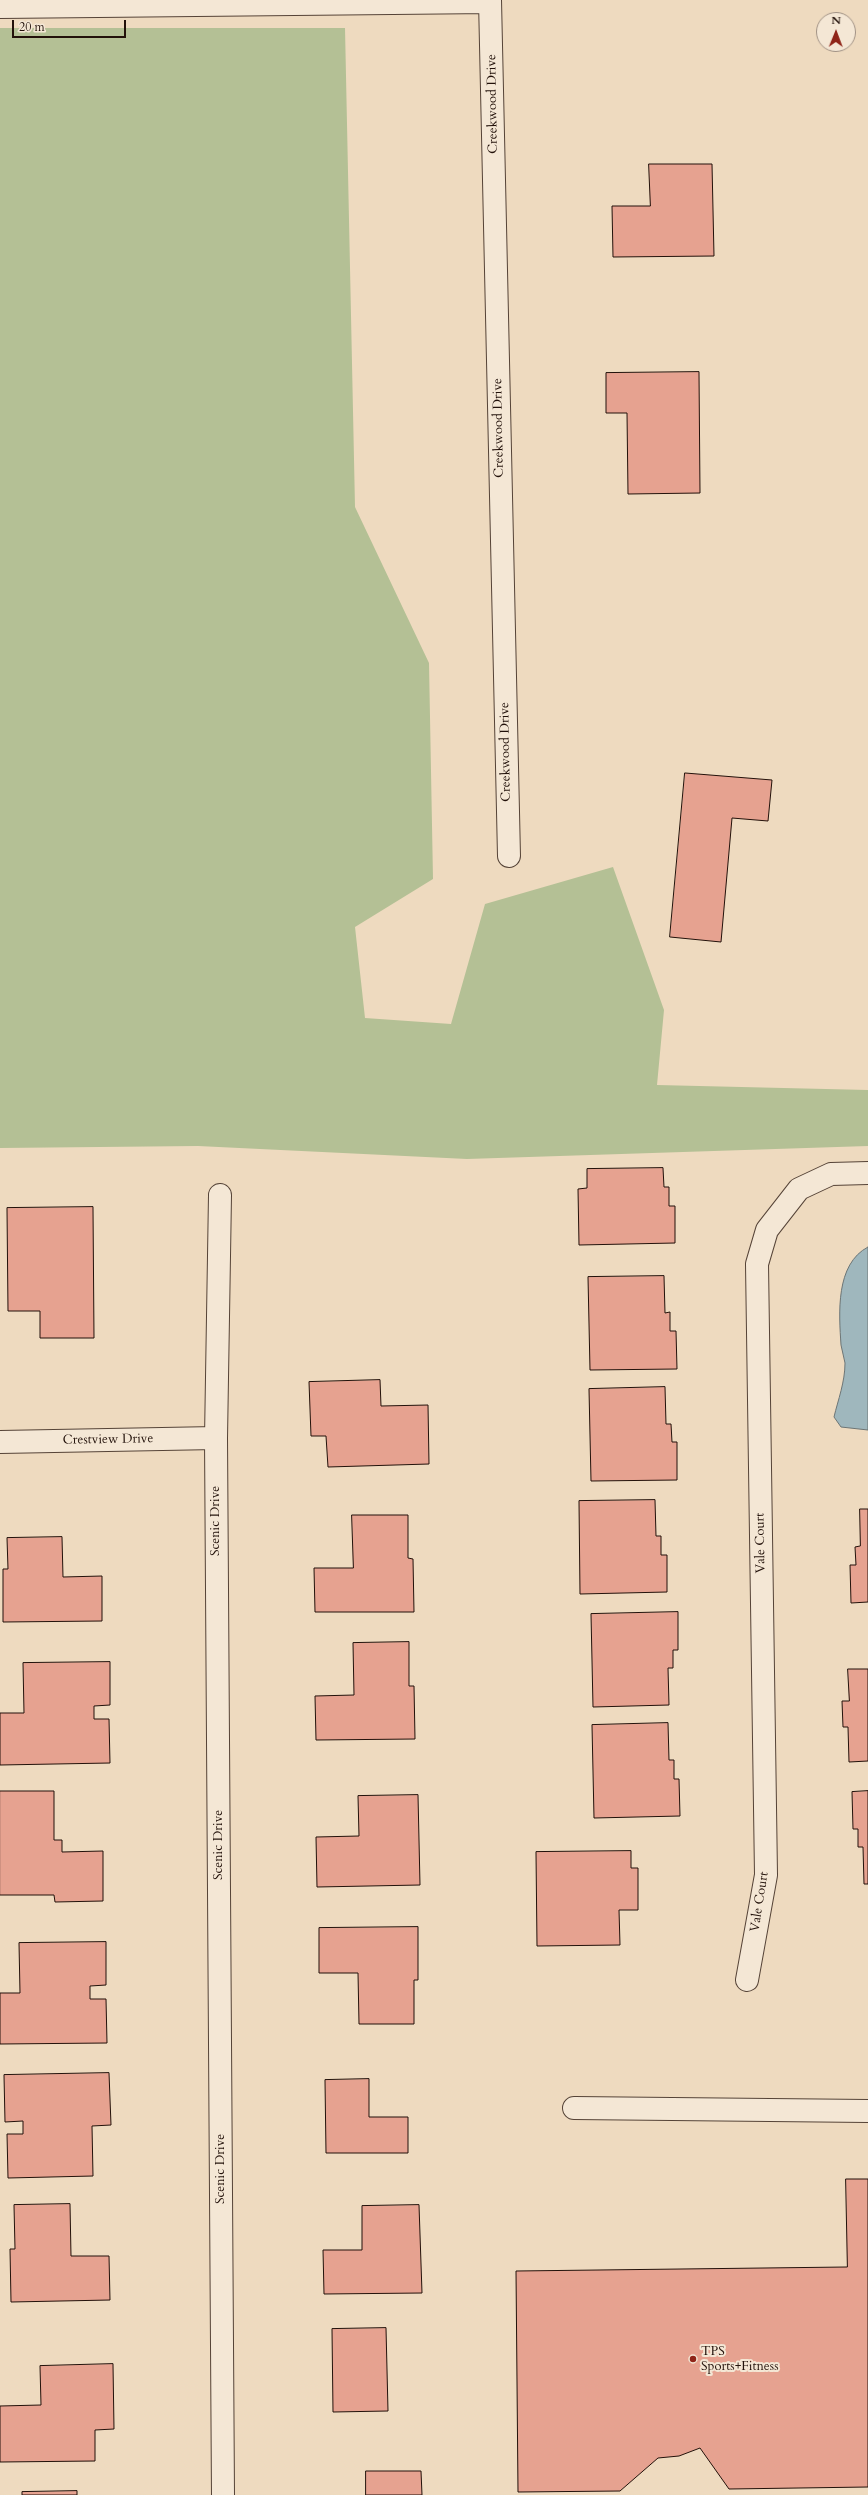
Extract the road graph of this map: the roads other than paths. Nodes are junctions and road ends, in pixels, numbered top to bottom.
1 (490, 1) edge
2 (0, 7) edge
3 (509, 856) dead end
4 (868, 1173) edge
5 (220, 1194) dead end
6 (216, 1438) junction
7 (0, 1442) edge
8 (747, 1980) dead end
9 (574, 2108) dead end
10 (868, 2111) edge
11 (223, 2495) edge

1 - 2 street
1 - 3 street, Creekwood Drive
4 - 8 street, Vale Court
5 - 6 street, Scenic Drive
6 - 7 street, Crestview Drive
6 - 11 street, Scenic Drive
9 - 10 street

